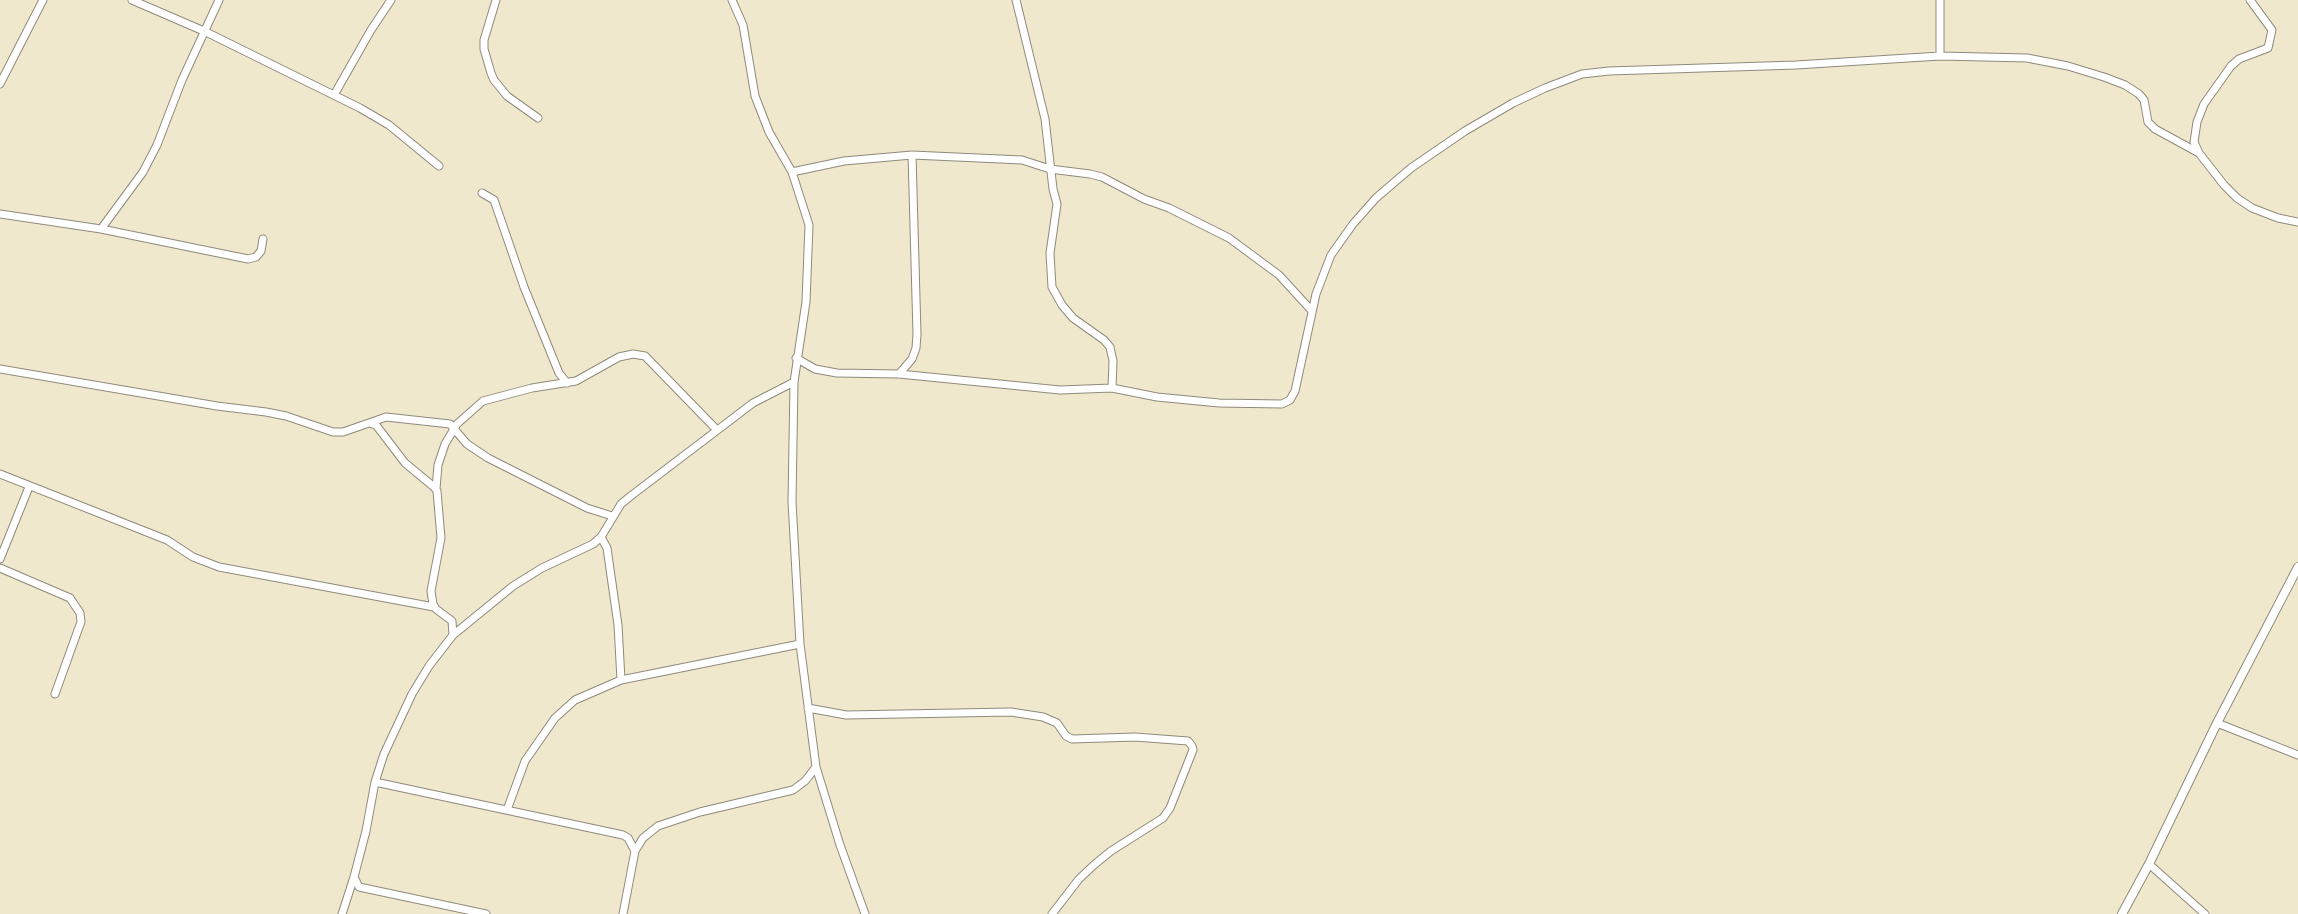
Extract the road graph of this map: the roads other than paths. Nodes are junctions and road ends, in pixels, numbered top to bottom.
1 (43, 0) edge
2 (132, 0) edge
3 (219, 0) edge
4 (391, 0) edge
5 (496, 0) edge
6 (732, 0) edge
7 (1016, 0) edge
8 (1940, 0) edge
9 (2250, 0) edge
10 (206, 32) junction
11 (1940, 56) junction
12 (0, 84) edge
13 (333, 95) junction
14 (538, 118) dead end
15 (2199, 153) junction
16 (912, 155) junction
17 (439, 166) dead end
18 (1050, 169) junction
19 (792, 172) junction
20 (482, 193) dead end
21 (0, 214) edge
22 (2298, 222) edge
23 (101, 230) junction
24 (263, 239) dead end
25 (1312, 311) junction
26 (796, 358) junction
27 (0, 369) edge
28 (899, 374) junction
29 (794, 382) junction
30 (567, 383) junction
31 (1112, 388) junction
32 (369, 423) junction
33 (454, 428) junction
34 (717, 429) junction
35 (0, 474) edge
36 (29, 487) junction
37 (436, 489) junction
38 (612, 516) junction
39 (601, 537) junction
40 (0, 559) edge
41 (2298, 567) edge
42 (0, 568) edge
43 (434, 607) junction
44 (453, 635) junction
45 (800, 644) junction
46 (621, 680) junction
47 (55, 694) dead end
48 (808, 708) junction
49 (2217, 723) junction
50 (2298, 755) edge
51 (816, 767) junction
52 (375, 782) junction
53 (507, 810) junction
54 (635, 851) junction
55 (2149, 864) junction
56 (354, 877) junction
57 (342, 914) edge
58 (486, 914) edge
59 (623, 914) edge
60 (865, 914) edge
61 (1052, 914) edge
62 (2122, 914) edge
63 (2205, 914) edge

1 - 12 street
2 - 10 street
3 - 10 street
4 - 13 street
5 - 14 street
6 - 19 street
7 - 18 street
8 - 11 street
9 - 15 street
10 - 13 street
10 - 23 street
11 - 15 street
11 - 25 street
13 - 17 street
15 - 22 street
16 - 18 street
16 - 19 street
16 - 28 street
18 - 25 street
18 - 31 street
19 - 26 street
20 - 30 street
21 - 23 street
23 - 24 street
25 - 31 street
26 - 28 street
26 - 29 street
27 - 32 street
28 - 31 street
29 - 34 street
29 - 45 street
30 - 33 street
30 - 34 street
32 - 33 street
32 - 37 street
33 - 37 street
33 - 38 street
34 - 38 street
35 - 36 street
36 - 40 street
36 - 43 street
37 - 43 street
38 - 39 street
39 - 44 street
39 - 46 street
41 - 49 street
42 - 47 street
43 - 44 street
44 - 52 street
45 - 46 street
45 - 48 street
46 - 53 street
48 - 51 street
48 - 61 street
49 - 50 street
49 - 55 street
51 - 54 street
51 - 60 street
52 - 53 street
52 - 56 street
53 - 54 street
54 - 59 street
55 - 62 street
55 - 63 street
56 - 57 street
56 - 58 street

